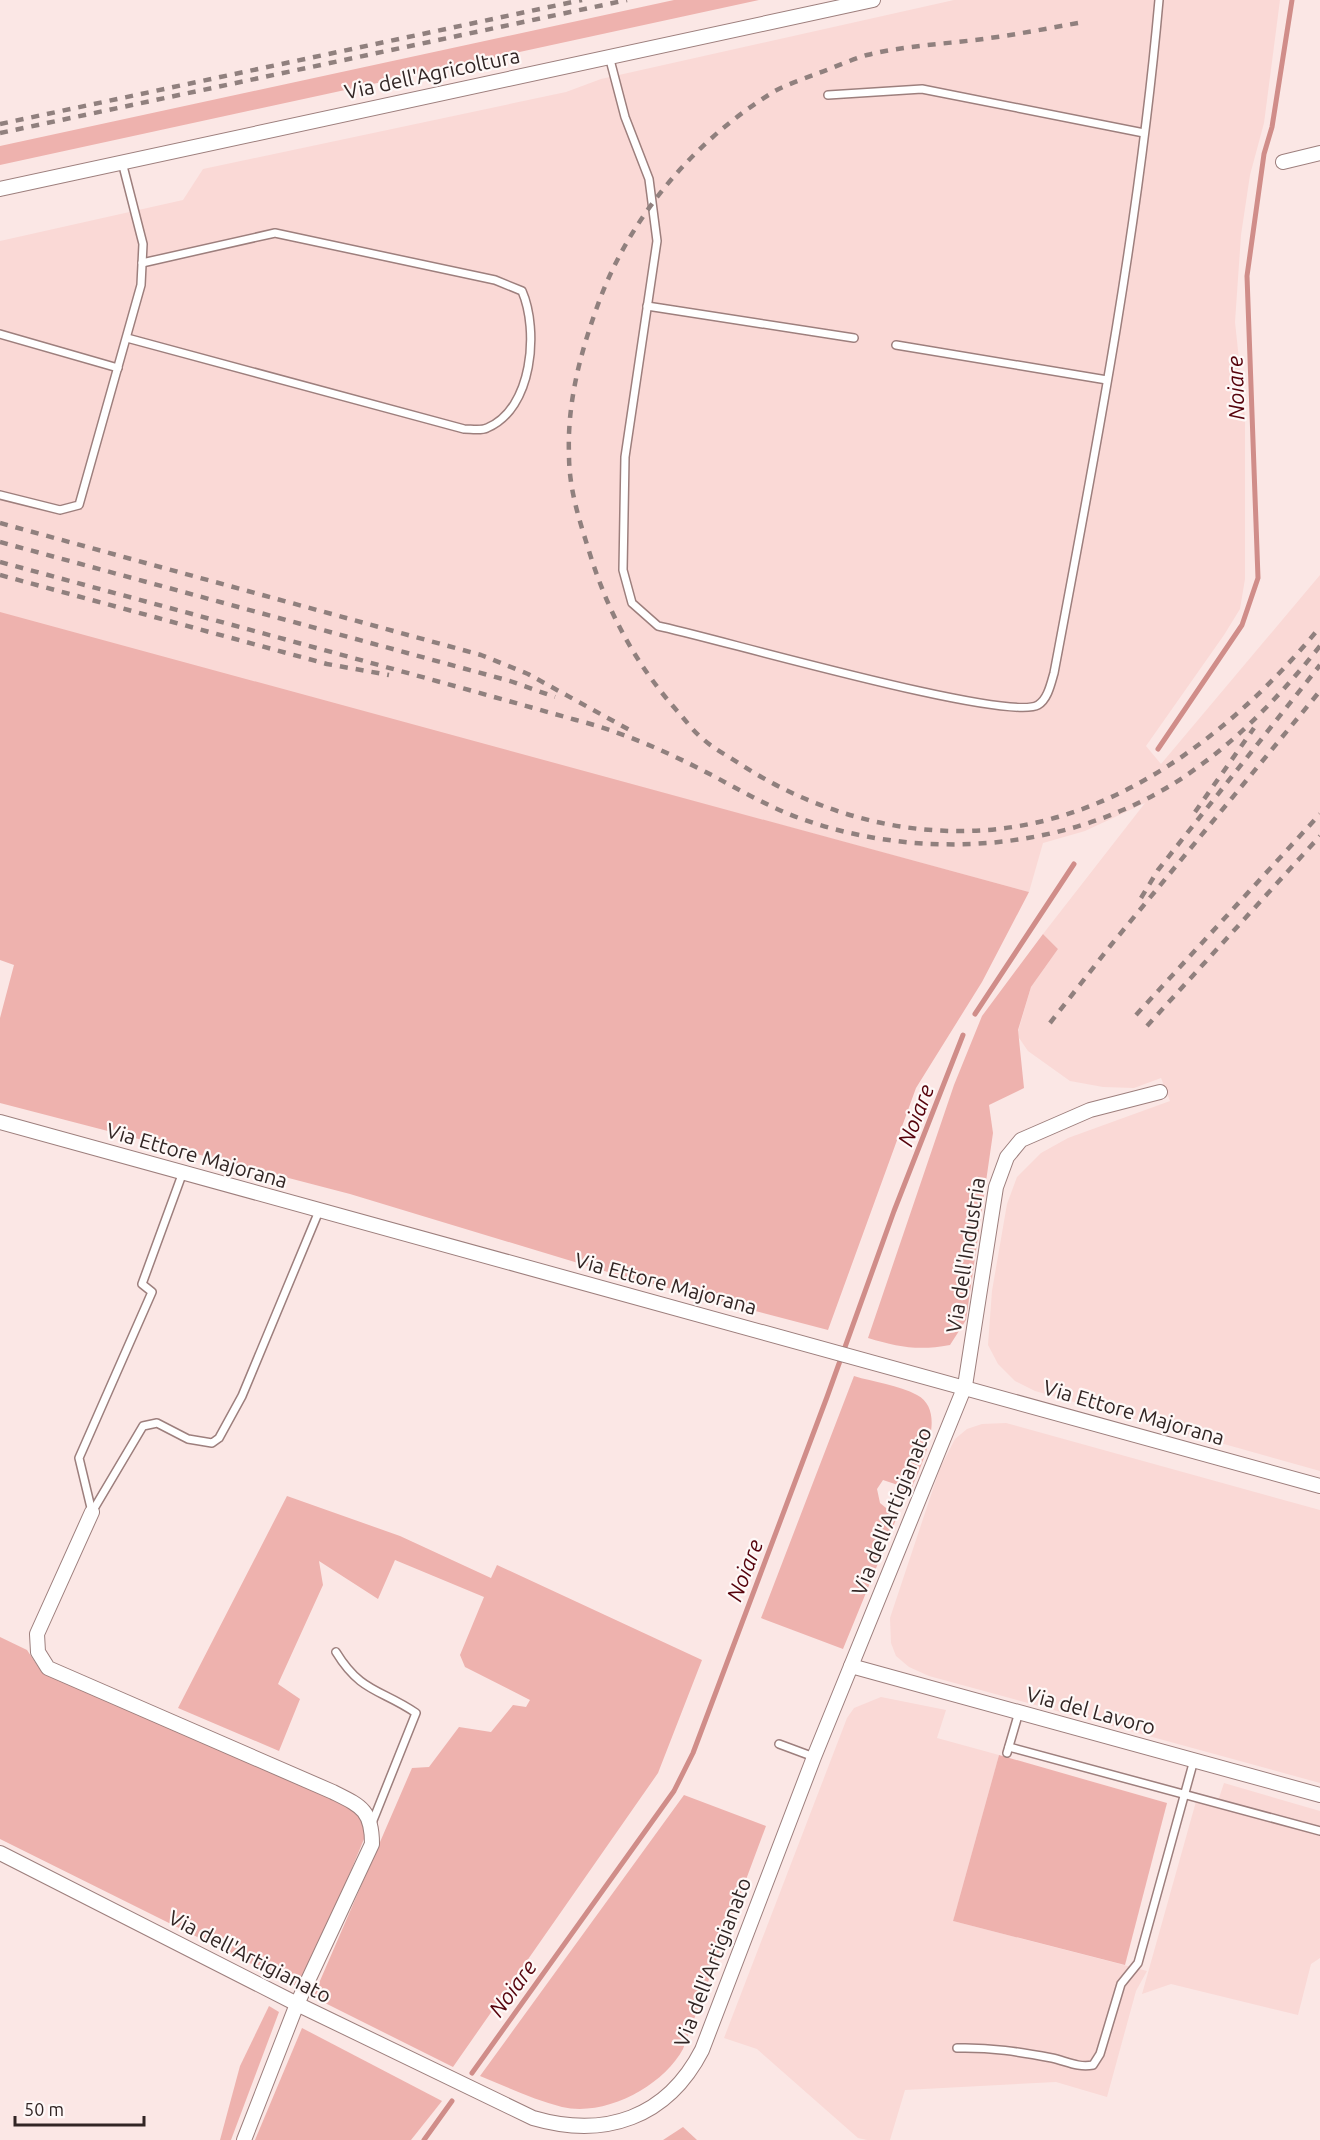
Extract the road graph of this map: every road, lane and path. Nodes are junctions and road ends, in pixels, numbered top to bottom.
1 (873, 0) edge
2 (1159, 0) edge
3 (609, 56) junction
4 (828, 95) dead end
5 (1144, 133) junction
6 (1320, 153) edge
7 (122, 162) junction
8 (1283, 162) dead end
9 (0, 189) edge
10 (142, 263) junction
11 (648, 306) junction
12 (0, 334) edge
13 (127, 338) junction
14 (854, 338) dead end
15 (896, 345) dead end
16 (118, 369) junction
17 (1107, 381) junction
18 (0, 495) edge
19 (1160, 1092) dead end
20 (0, 1122) edge
21 (183, 1172) junction
22 (319, 1211) junction
23 (964, 1386) junction
24 (1320, 1486) edge
25 (92, 1512) junction
26 (336, 1652) dead end
27 (851, 1666) junction
28 (1018, 1712) junction
29 (779, 1744) dead end
30 (814, 1757) junction
31 (1194, 1760) junction
32 (1184, 1794) junction
33 (1320, 1795) edge
34 (372, 1823) junction
35 (1320, 1831) edge
36 (0, 1853) edge
37 (297, 2004) junction
38 (957, 2048) dead end
39 (244, 2140) edge

1 - 3 street, Via dell'Agricoltura
2 - 5 lane
3 - 7 street, Via dell'Agricoltura
3 - 11 lane
4 - 5 lane
5 - 17 lane
6 - 8 street
7 - 9 street, Via dell'Agricoltura
7 - 10 lane
10 - 13 lane
10 - 13 lane
11 - 14 lane
11 - 17 lane
12 - 16 lane
13 - 16 lane
15 - 17 lane
16 - 18 lane
19 - 23 street, Via dell'Industria
20 - 21 street, Via Ettore Majorana
21 - 22 street, Via Ettore Majorana
21 - 25 lane
22 - 23 street, Via Ettore Majorana
22 - 25 lane
23 - 24 street, Via Ettore Majorana
23 - 27 street, Via dell'Artigianato
25 - 34 street
26 - 34 lane
27 - 28 street, Via del Lavoro
27 - 30 street, Via dell'Artigianato
28 - 31 street, Via del Lavoro
28 - 32 lane
29 - 30 lane
30 - 37 street, Via dell'Artigianato
31 - 32 lane
31 - 33 street, Via del Lavoro
32 - 35 lane
32 - 38 lane
34 - 37 street
36 - 37 street, Via dell'Artigianato
37 - 39 street

